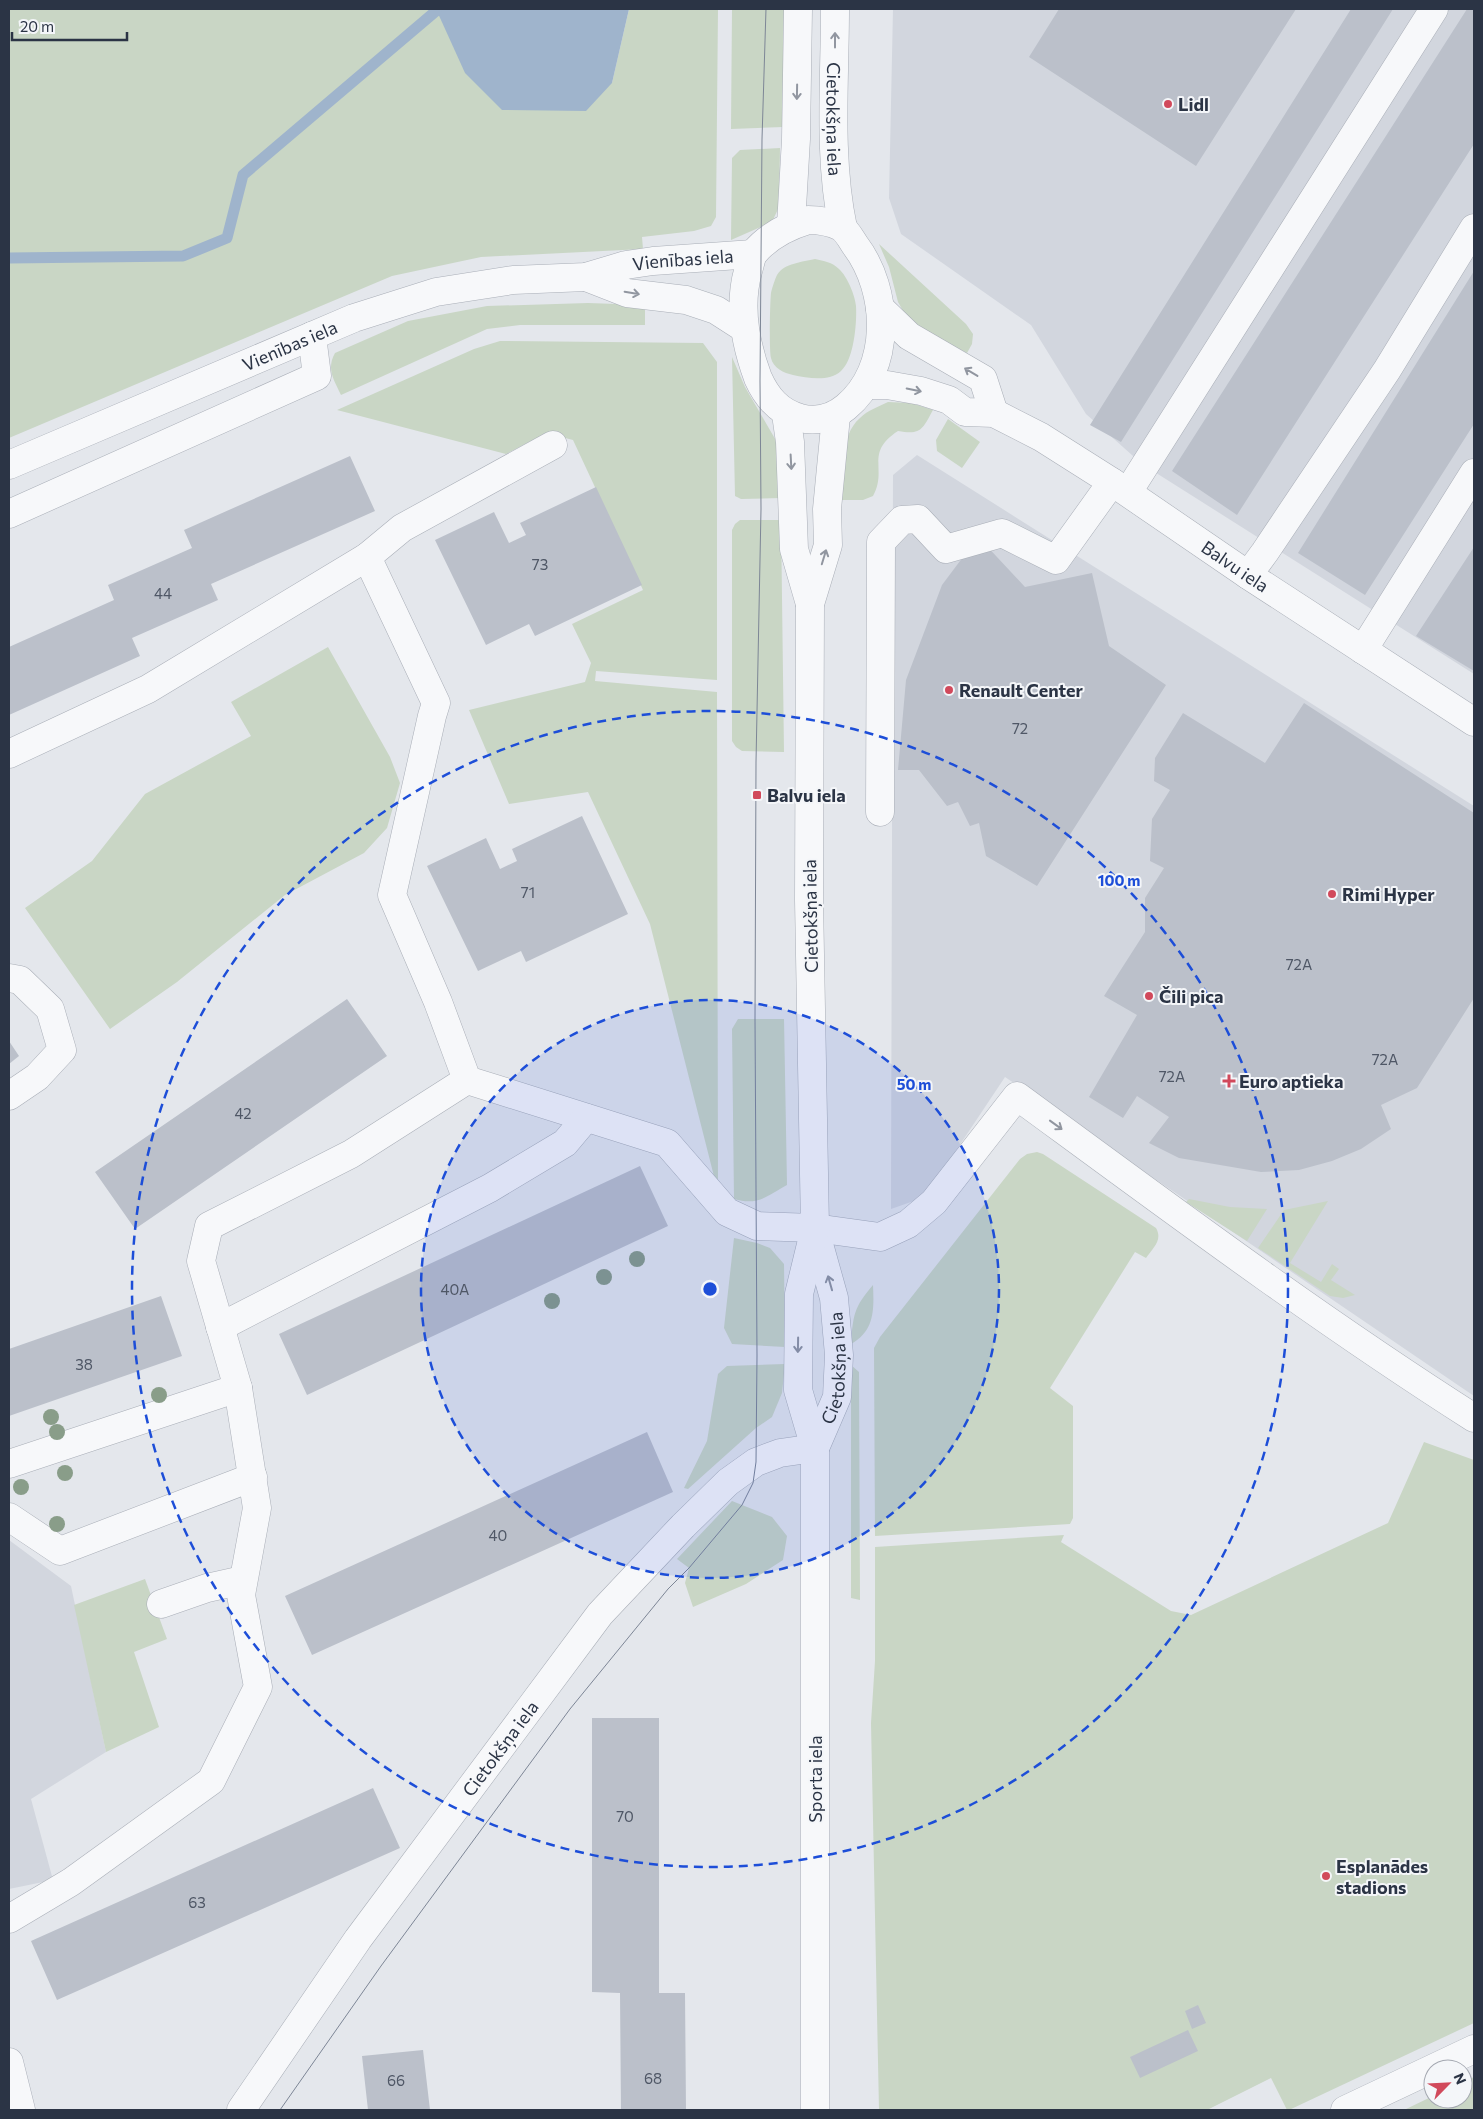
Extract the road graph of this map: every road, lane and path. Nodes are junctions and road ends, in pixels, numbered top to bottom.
1 (798, 9) edge
2 (835, 9) edge
3 (1434, 9) edge
4 (791, 225) junction
5 (843, 228) junction
6 (1474, 228) edge
7 (753, 254) junction
8 (586, 278) junction
9 (880, 308) junction
10 (744, 328) junction
11 (312, 336) junction
12 (866, 385) junction
13 (994, 413) junction
14 (786, 414) junction
15 (836, 416) junction
16 (87, 432) junction
17 (553, 445) dead end
18 (9, 465) edge
19 (104, 471) junction
20 (1474, 473) edge
21 (1120, 487) junction
22 (9, 514) edge
23 (366, 557) junction
24 (1248, 575) junction
25 (810, 604) junction
26 (1363, 650) junction
27 (1474, 722) edge
28 (9, 754) edge
29 (880, 812) dead end
30 (9, 978) edge
31 (467, 1080) junction
32 (9, 1096) edge
33 (586, 1118) junction
34 (814, 1228) junction
35 (220, 1327) junction
36 (238, 1388) junction
37 (1474, 1418) edge
38 (815, 1448) junction
39 (9, 1464) edge
40 (253, 1476) junction
41 (9, 1517) edge
42 (242, 1580) junction
43 (161, 1604) dead end
44 (9, 1919) edge
45 (1474, 2049) edge
46 (9, 2062) edge
47 (21, 2110) edge
48 (240, 2110) edge
49 (815, 2110) edge
50 (1345, 2110) edge

1 -> 4 street
5 -> 2 street, Cietokšņa iela
3 - 21 street
4 - 5 street
4 - 7 street
5 - 9 street
6 - 24 street
7 - 8 street, Vienības iela
7 - 10 street
8 -> 10 street, Vienības iela
8 - 11 street, Vienības iela
9 - 12 street
13 -> 9 street
10 - 14 street
11 - 16 street, Vienības iela
11 - 19 street
12 -> 13 street, Balvu iela
12 - 15 street
13 - 21 street, Balvu iela
14 - 15 street
14 -> 25 street, Cietokšņa iela
25 -> 15 street, Cietokšņa iela
16 - 18 street, Vienības iela
16 - 19 street
17 - 23 street
19 - 22 street
20 - 26 street
21 - 24 street, Balvu iela
21 - 29 street
23 - 28 street
23 - 31 street
24 - 26 street, Balvu iela
25 - 34 street, Cietokšņa iela
26 - 27 street, Balvu iela
30 - 32 street
31 - 33 street
31 - 35 street
33 - 34 street
33 - 35 street
34 -> 37 street
34 -> 38 street, Cietokšņa iela
38 -> 34 street, Cietokšņa iela
35 - 36 street
36 - 39 street
36 - 40 street
38 - 48 street, Cietokšņa iela
38 - 49 street, Sporta iela
40 - 41 street
40 - 42 street
42 - 43 street
42 - 44 street
45 - 50 street
46 - 47 street

